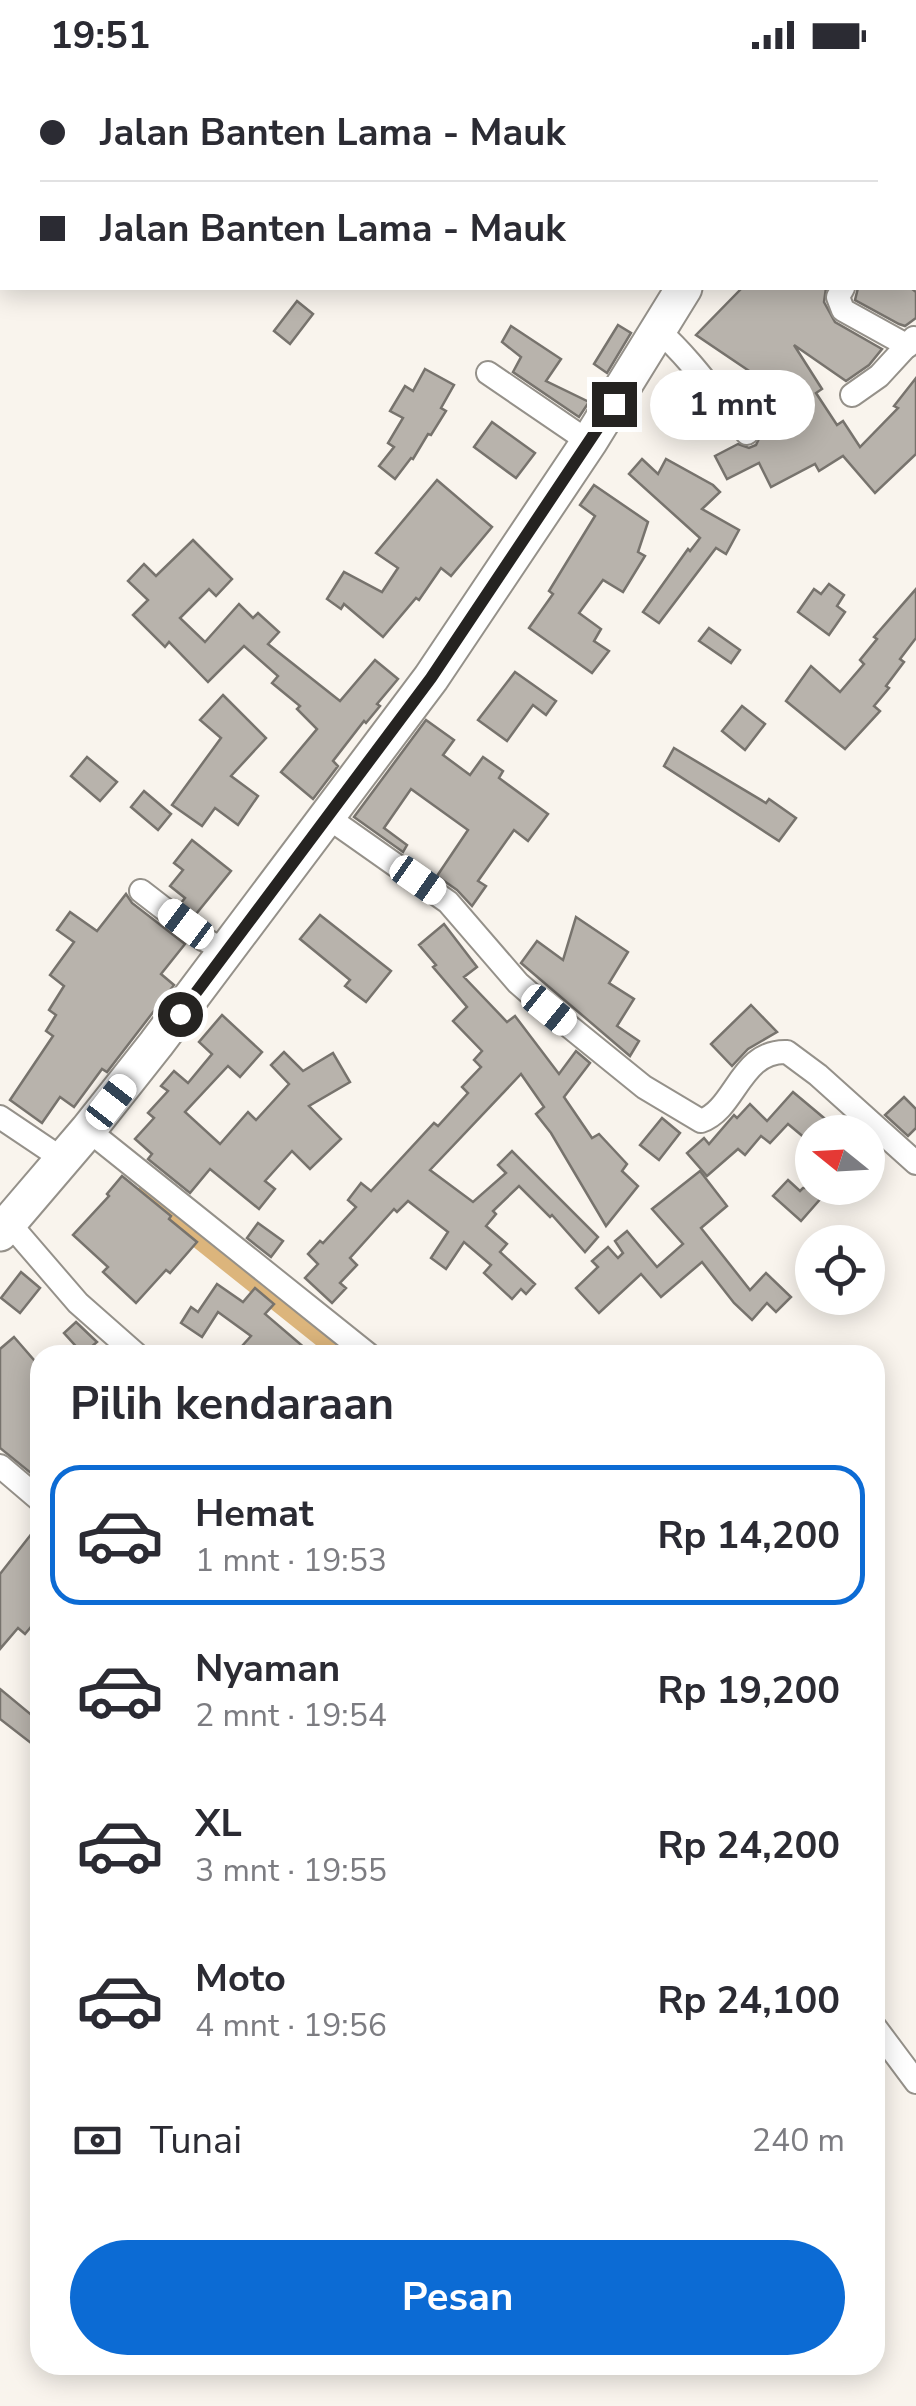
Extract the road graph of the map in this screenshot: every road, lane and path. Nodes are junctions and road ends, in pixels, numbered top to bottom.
1 (683, 290) edge
2 (842, 290) edge
3 (658, 330) junction
4 (912, 340) edge
5 (488, 373) dead end
6 (852, 395) dead end
7 (747, 433) dead end
8 (589, 442) junction
9 (326, 816) junction
10 (140, 891) dead end
11 (227, 951) junction
12 (0, 1117) edge
13 (88, 1130) junction
14 (60, 1162) junction
15 (916, 1163) edge
16 (4, 1228) edge
17 (125, 1345) edge
18 (357, 1345) edge
19 (0, 1466) edge
20 (30, 1492) edge
21 (885, 2041) edge
22 (916, 2082) edge

1 - 3 main road
2 - 4 street
3 - 7 street
3 - 8 main road
4 - 6 street
5 - 8 street
8 - 9 main road
9 - 11 main road
9 - 15 street
10 - 11 street
11 - 13 main road
12 - 14 street
13 - 14 main road
13 - 18 street
14 - 16 main road
16 - 17 street
19 - 20 street
21 - 22 street

